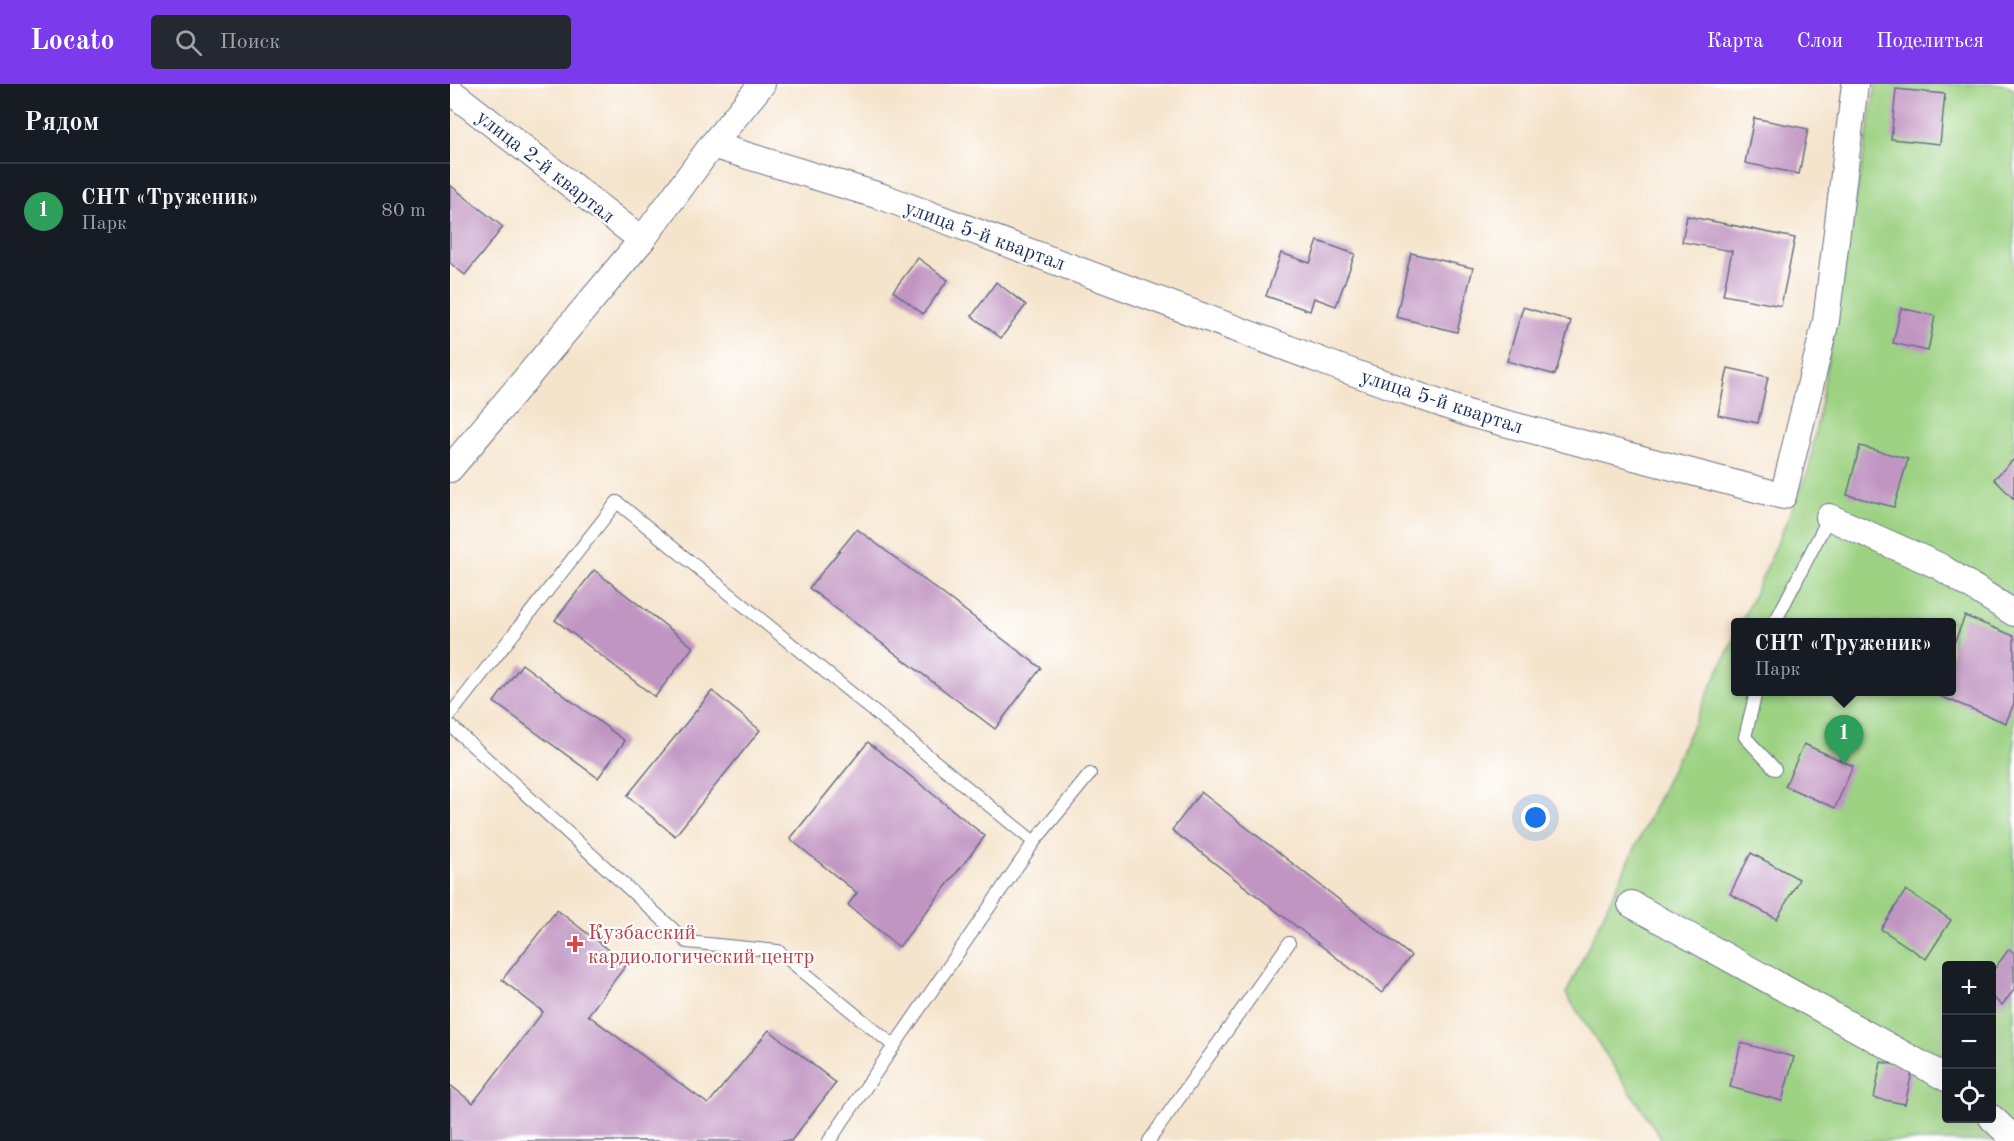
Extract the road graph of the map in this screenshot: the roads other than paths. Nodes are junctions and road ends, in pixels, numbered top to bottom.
1 (762, 84) edge
2 (1855, 84) edge
3 (450, 91) edge
4 (712, 145) junction
5 (642, 240) junction
6 (450, 469) edge
7 (1829, 517) joint
8 (2014, 613) edge
9 (1777, 618) edge
10 (1755, 696) edge
11 (450, 715) edge
12 (450, 725) edge
13 (1775, 769) dead end
14 (1090, 774) dead end
15 (1034, 842) junction
16 (1631, 904) dead end
17 (1289, 943) dead end
18 (894, 1046) junction
19 (1942, 1075) edge
20 (1996, 1122) edge
21 (2014, 1139) edge
22 (829, 1141) edge
23 (1149, 1141) edge

1 - 4 street
2 - 4 street, улица 5-й квартал
3 - 5 street, улица 2-й квартал
4 - 5 street
5 - 6 street
7 - 8 street
7 - 9 lane
10 - 13 lane
11 - 15 lane
12 - 18 lane
14 - 15 lane
15 - 18 lane
16 - 19 street
17 - 23 lane
18 - 22 lane
20 - 21 street

